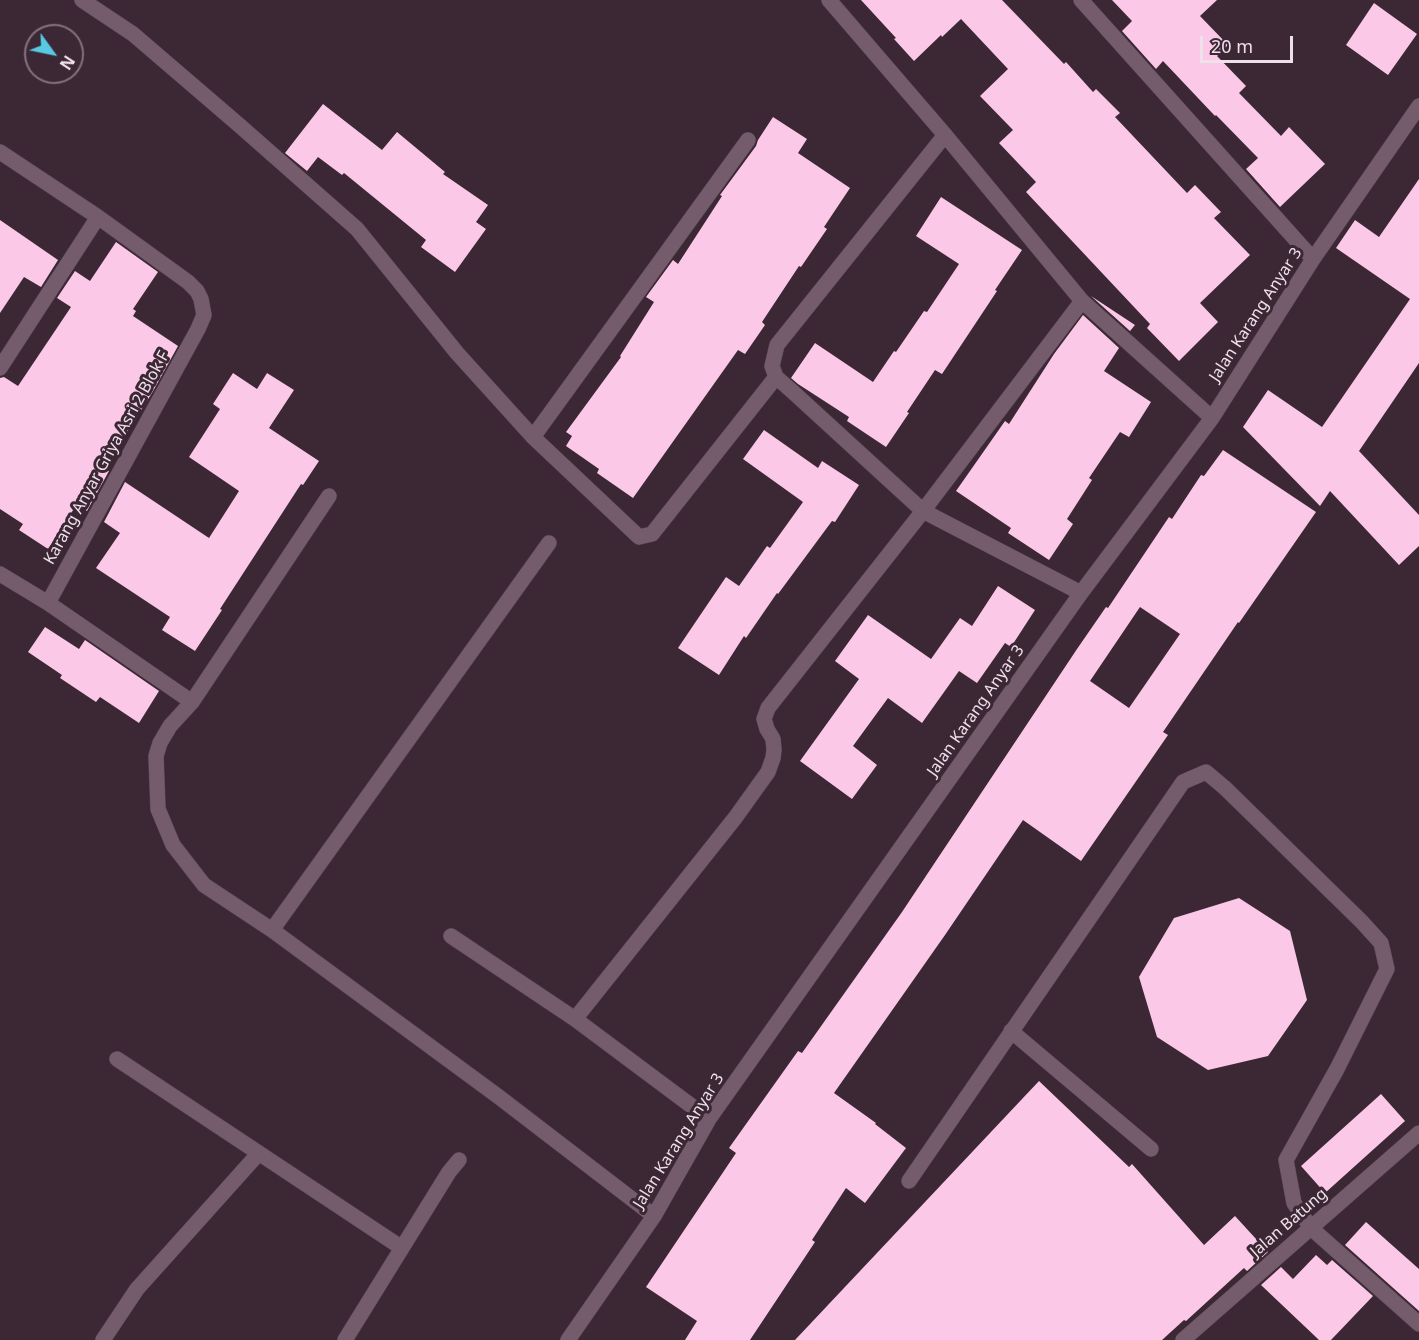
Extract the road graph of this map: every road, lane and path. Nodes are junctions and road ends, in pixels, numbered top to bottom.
1 (82, 0) edge
2 (829, 0) edge
3 (1081, 0) edge
4 (1419, 106) edge
5 (945, 135) junction
6 (748, 141) dead end
7 (0, 152) edge
8 (98, 217) junction
9 (1313, 259) junction
10 (1082, 301) junction
11 (0, 368) edge
12 (776, 377) junction
13 (1212, 418) junction
14 (532, 437) junction
15 (329, 496) dead end
16 (923, 511) junction
17 (549, 543) dead end
18 (0, 574) edge
19 (1081, 593) junction
20 (48, 603) junction
21 (192, 702) junction
22 (272, 930) junction
23 (451, 936) dead end
24 (575, 1019) junction
25 (1011, 1031) junction
26 (117, 1059) dead end
27 (709, 1119) junction
28 (1419, 1133) edge
29 (1151, 1149) dead end
30 (259, 1153) junction
31 (459, 1160) dead end
32 (909, 1181) dead end
33 (654, 1216) junction
34 (1311, 1228) junction
35 (402, 1248) junction
36 (1419, 1324) edge
37 (103, 1340) edge
38 (345, 1340) edge
39 (567, 1340) edge
40 (1183, 1340) edge

1 - 14 street
2 - 5 street
3 - 9 street
4 - 9 street, Jalan Karang Anyar 3
5 - 10 street
5 - 12 street
6 - 14 street
7 - 8 street
8 - 11 street
8 - 20 street, Karang Anyar Griya Asri 2 Blok F
9 - 13 street, Jalan Karang Anyar 3
10 - 13 street
10 - 16 street
12 - 14 street
12 - 16 street
13 - 19 street, Jalan Karang Anyar 3
15 - 21 street
16 - 19 street
16 - 24 street
17 - 22 street
18 - 20 street
19 - 27 street, Jalan Karang Anyar 3
20 - 21 street
21 - 22 street
22 - 33 street
23 - 24 street
24 - 27 street
25 - 29 street
25 - 32 street
25 - 34 street
26 - 30 street
27 - 33 street, Jalan Karang Anyar 3
28 - 34 street, Jalan Batung
30 - 35 street
30 - 37 street
31 - 35 street
33 - 39 street, Jalan Karang Anyar 3
34 - 36 street
34 - 40 street, Jalan Batung
35 - 38 street

